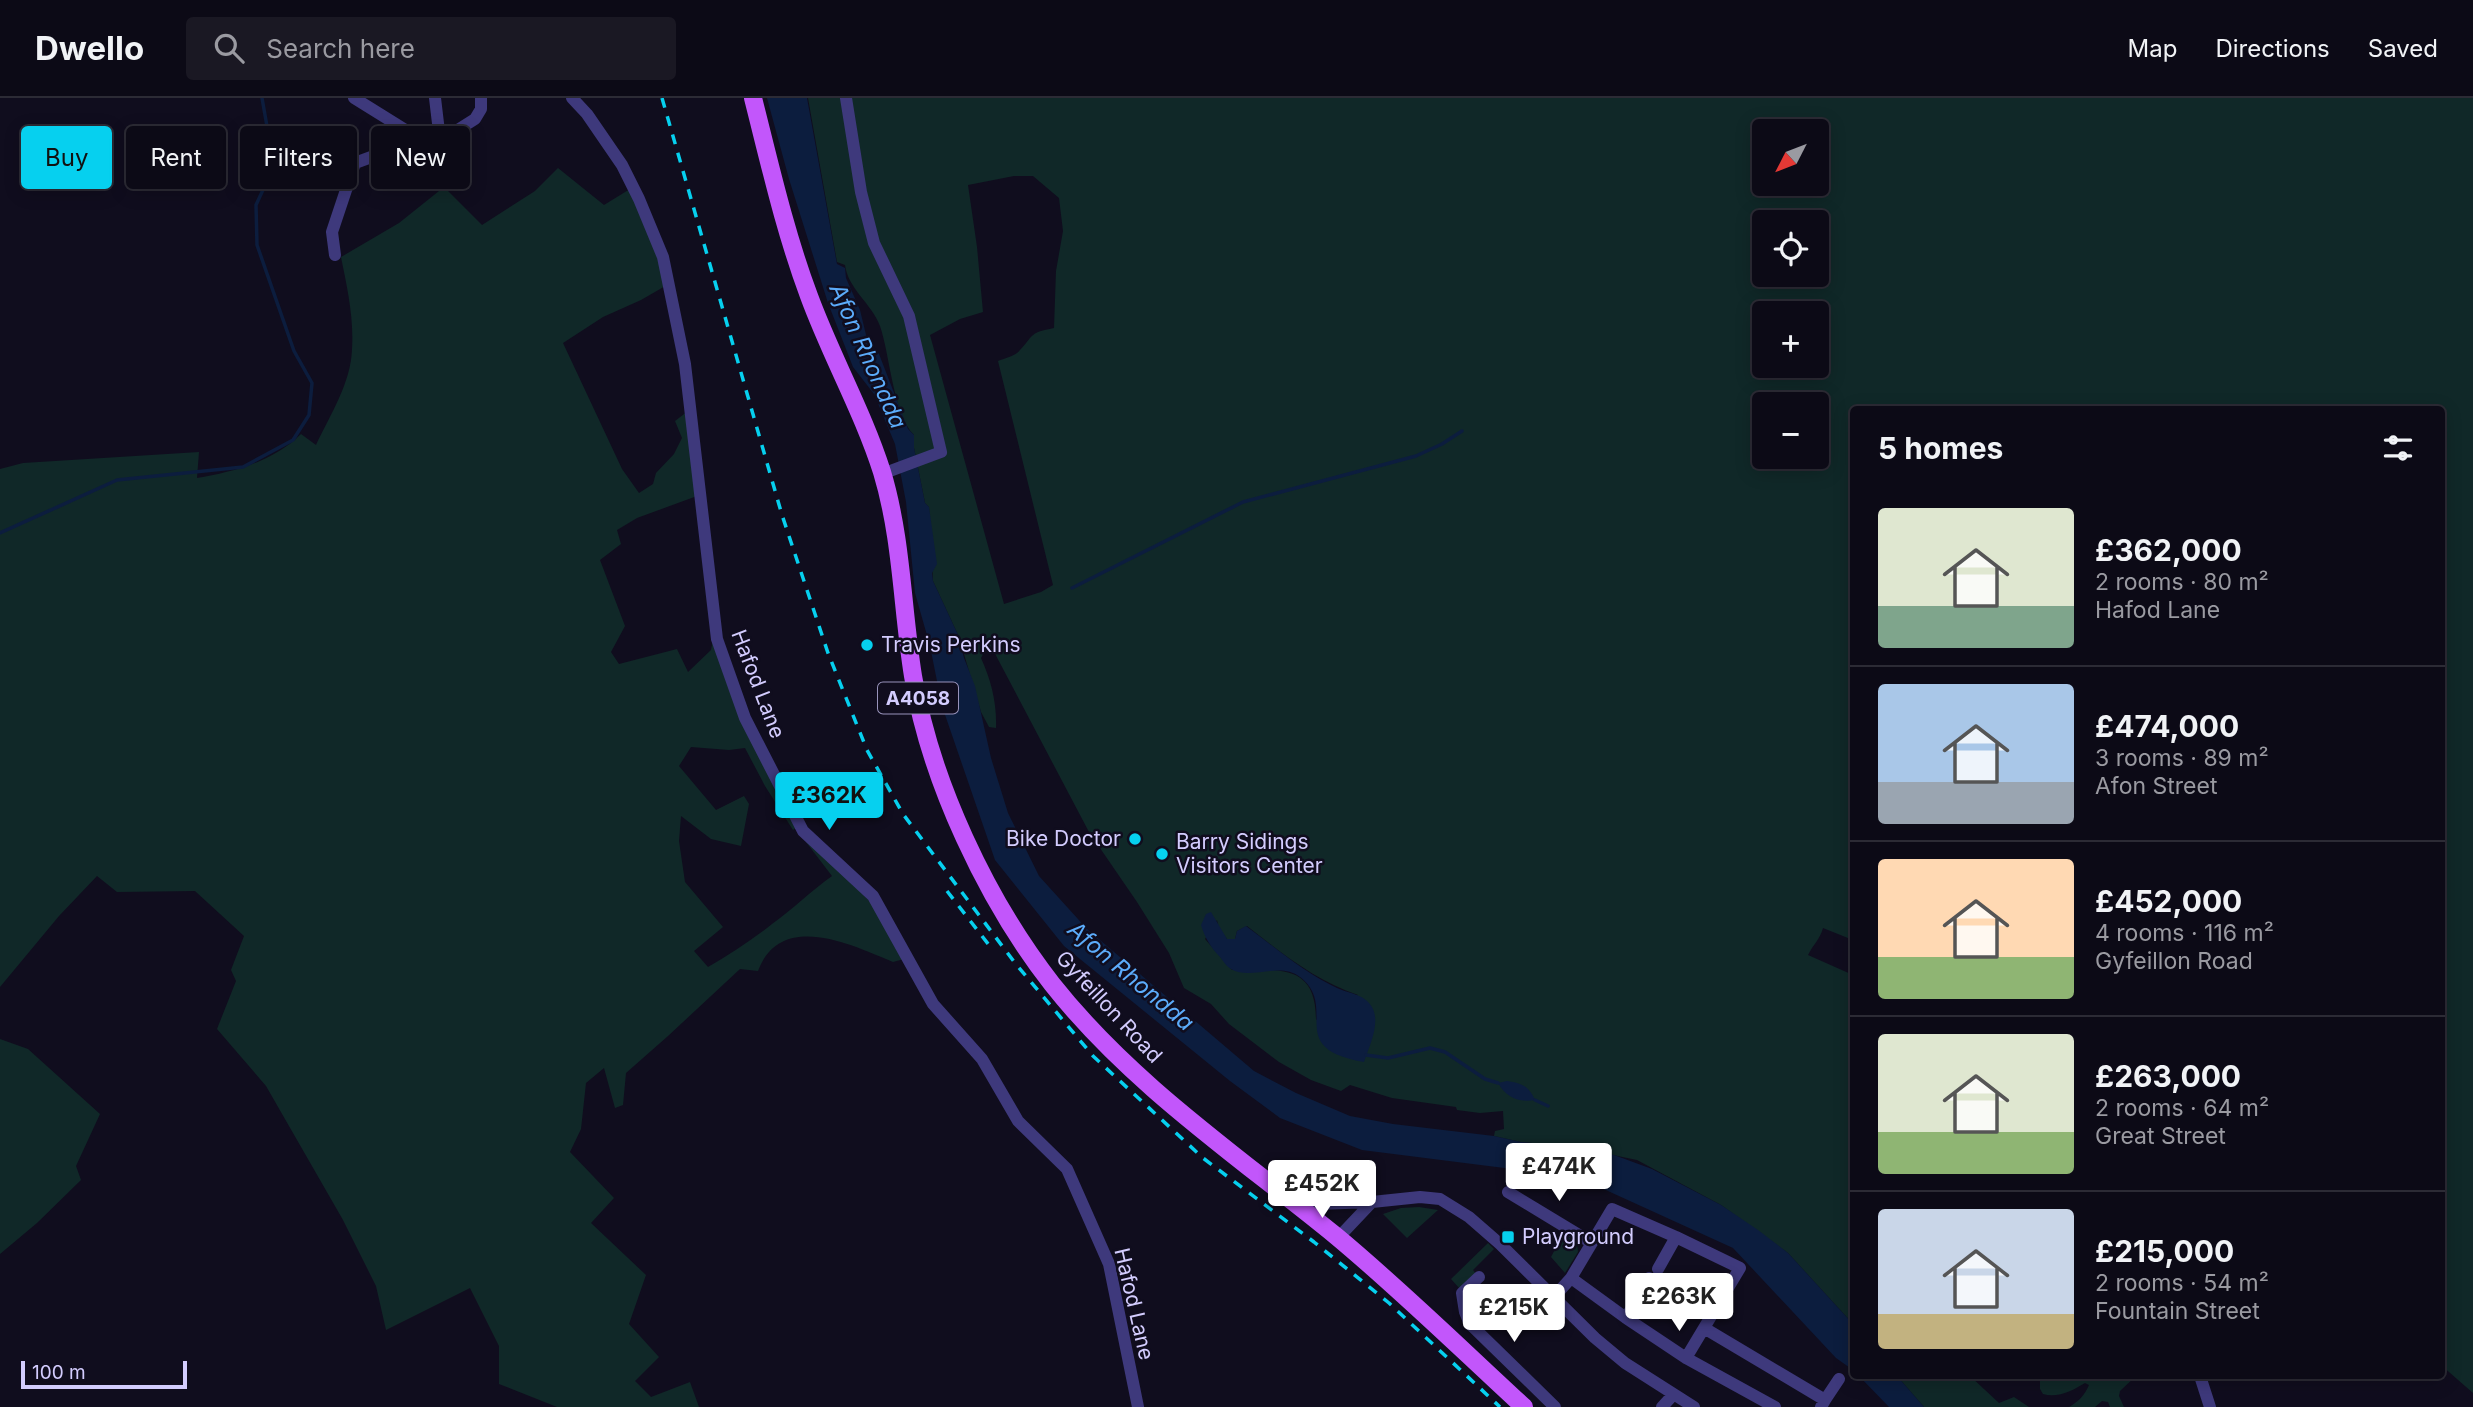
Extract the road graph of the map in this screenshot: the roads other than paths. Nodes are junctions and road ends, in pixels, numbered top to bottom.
1 (354, 98) edge
2 (435, 98) edge
3 (481, 98) edge
4 (572, 98) edge
5 (753, 98) edge
6 (846, 98) edge
7 (400, 126) edge
8 (438, 126) edge
9 (463, 126) edge
10 (371, 157) edge
11 (335, 255) dead end
12 (889, 471) junction
13 (1277, 1191) junction
14 (1508, 1192) dead end
15 (1372, 1202) junction
16 (1676, 1237) junction
17 (1338, 1238) junction
18 (1592, 1243) junction
19 (1479, 1277) dead end
20 (1571, 1278) junction
21 (1554, 1297) junction
22 (1626, 1318) junction
23 (1704, 1328) junction
24 (1686, 1357) junction
25 (1839, 1379) dead end
26 (2201, 1379) edge
27 (1673, 1395) junction
28 (1823, 1404) edge
29 (1138, 1407) edge
30 (1524, 1407) edge
31 (1555, 1407) edge
32 (1662, 1407) edge
33 (1694, 1407) edge
34 (1775, 1407) edge
35 (2210, 1407) edge

1 - 7 street
2 - 8 street
3 - 9 street
4 - 29 street, Hafod Lane
5 - 12 main road, Gyfeillon Road / A4058
6 - 12 street
10 - 11 street
12 - 13 main road, Gyfeillon Road / A4058
13 - 15 street
13 - 17 main road, Gyfeillon Road / A4058
14 - 18 street
15 - 17 street
15 - 21 street
16 - 18 street
16 - 22 street
16 - 23 street
17 - 30 main road, A4058
18 - 20 street
19 - 31 street
20 - 21 street
20 - 22 street
21 - 27 street
22 - 24 street
23 - 24 street
23 - 28 street
24 - 34 street
25 - 28 street
26 - 35 street
27 - 32 street
27 - 33 street

